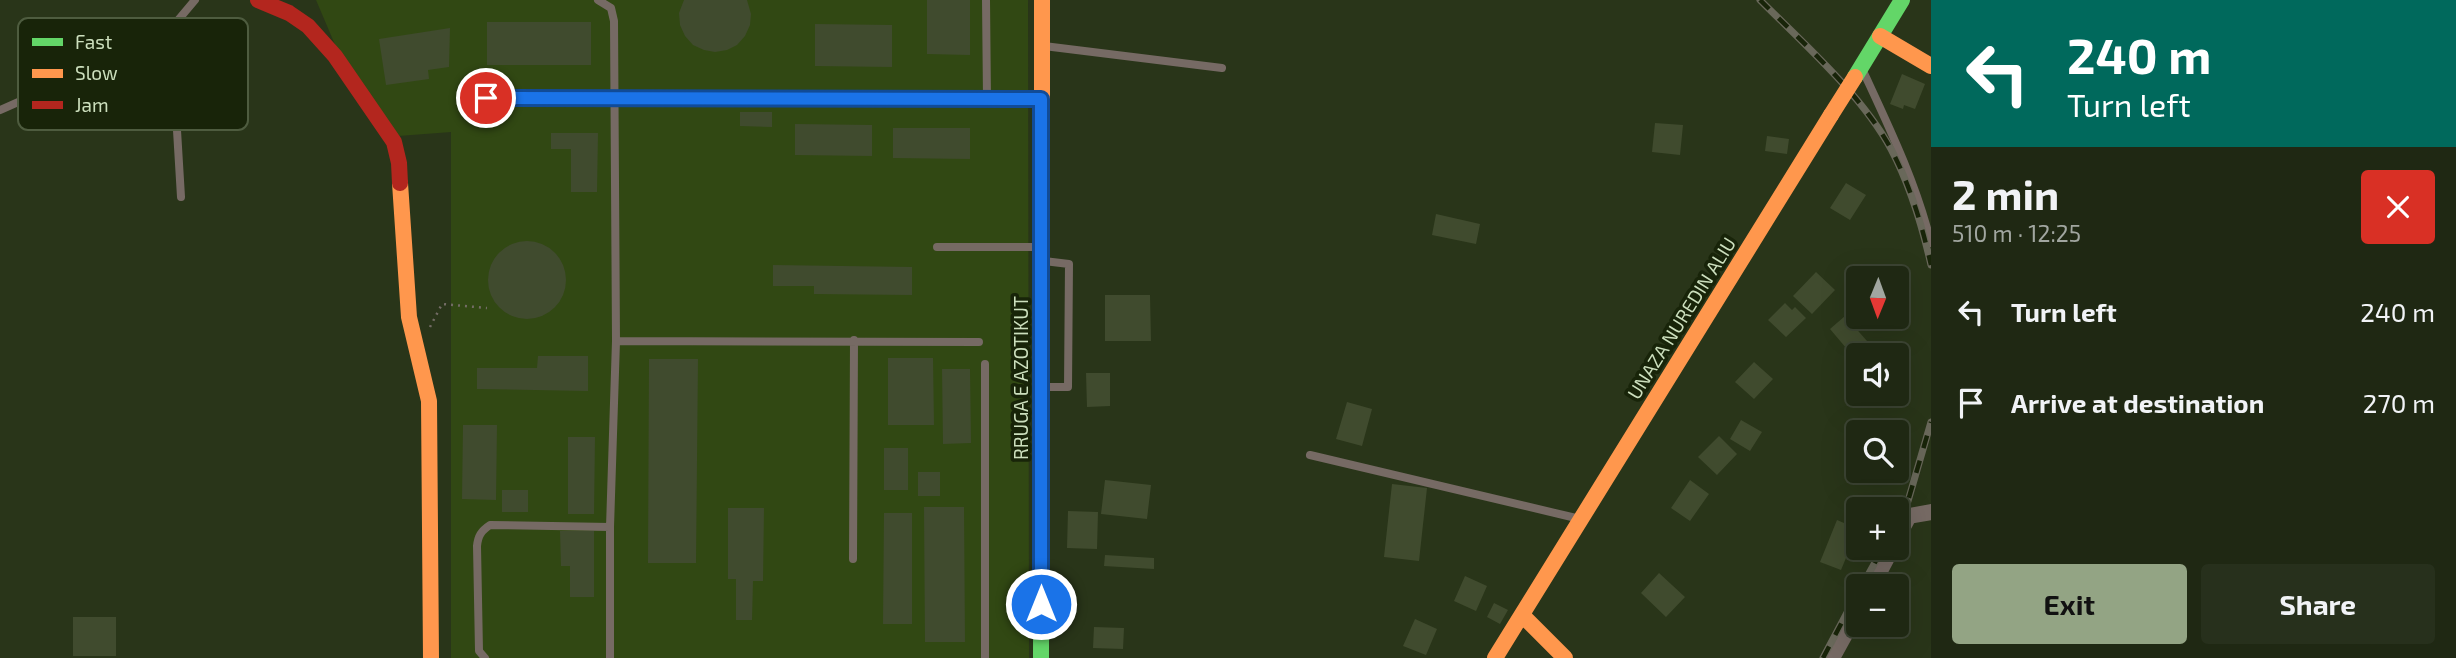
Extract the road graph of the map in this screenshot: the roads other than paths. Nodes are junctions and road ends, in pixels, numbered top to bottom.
1 (195, 0) edge
2 (258, 0) edge
3 (598, 0) edge
4 (986, 0) edge
5 (1042, 0) edge
6 (1902, 0) edge
7 (181, 18) edge
8 (1880, 36) junction
9 (1042, 45) junction
10 (1931, 66) edge
11 (1222, 68) dead end
12 (1858, 72) junction
13 (461, 98) dead end
14 (614, 98) junction
15 (987, 99) junction
16 (1041, 99) junction
17 (18, 102) edge
18 (0, 110) edge
19 (177, 130) edge
20 (181, 197) dead end
21 (1931, 243) edge
22 (937, 247) dead end
23 (1041, 254) junction
24 (854, 340) junction
25 (616, 341) junction
26 (979, 342) dead end
27 (985, 364) dead end
28 (1041, 387) junction
29 (1310, 455) dead end
30 (1931, 512) edge
31 (1909, 516) edge
32 (1581, 519) junction
33 (610, 527) junction
34 (853, 559) dead end
35 (1522, 615) junction
36 (1846, 633) edge
37 (431, 658) edge
38 (485, 658) edge
39 (610, 658) edge
40 (985, 658) edge
41 (1041, 658) edge
42 (1495, 658) edge
43 (1565, 658) edge
44 (1832, 658) edge

1 - 7 lane
2 - 37 street
3 - 14 lane
4 - 15 lane
5 - 9 street, RRUGA E AZOTIKUT
6 - 8 street, UNAZA NUREDIN ALIU
8 - 10 street
8 - 12 street, UNAZA NUREDIN ALIU
9 - 11 lane
9 - 16 street, RRUGA E AZOTIKUT
12 - 21 lane
12 - 32 street, UNAZA NUREDIN ALIU, bridge
13 - 14 lane
14 - 15 lane
14 - 25 lane
15 - 16 lane
16 - 23 street, RRUGA E AZOTIKUT
17 - 18 lane
19 - 20 lane
22 - 23 lane
23 - 28 street, RRUGA E AZOTIKUT
23 - 28 lane
24 - 25 lane
24 - 26 lane
24 - 34 lane
25 - 33 lane
27 - 40 lane
28 - 41 street, RRUGA E AZOTIKUT
29 - 32 lane
30 - 31 street
32 - 35 street, UNAZA NUREDIN ALIU
33 - 38 lane
33 - 39 lane
35 - 42 street, UNAZA NUREDIN ALIU
35 - 43 street
36 - 44 street

